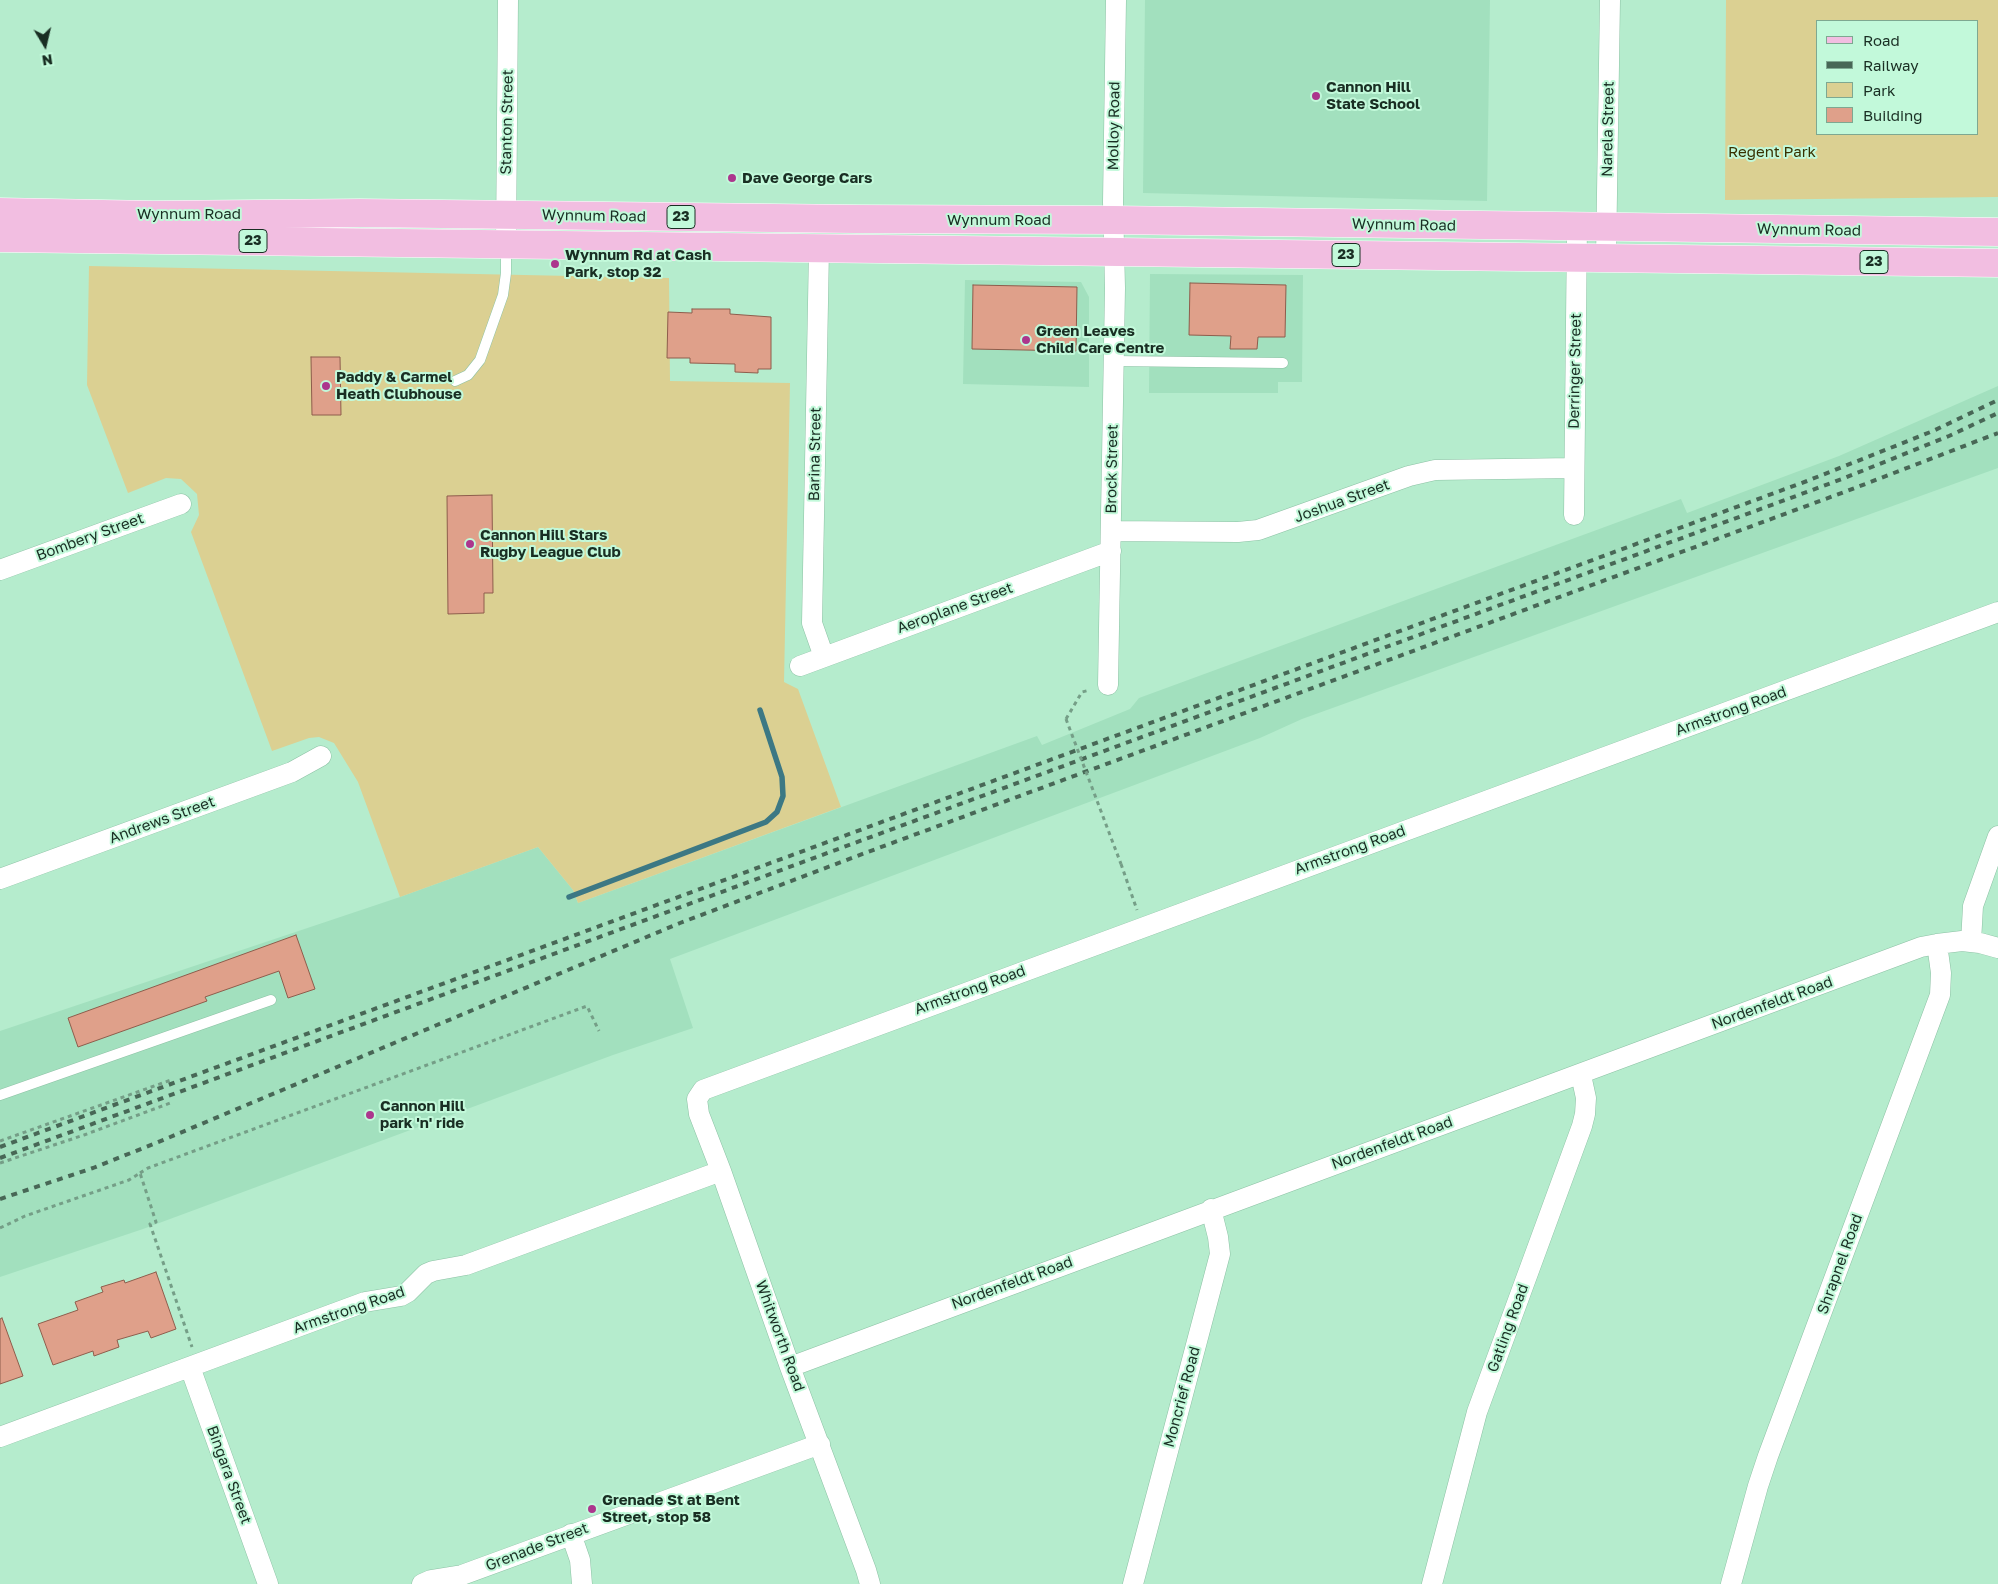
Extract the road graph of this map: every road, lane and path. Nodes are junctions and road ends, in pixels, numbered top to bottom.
1 (508, 0) edge
2 (1116, 0) edge
3 (1610, 0) edge
4 (0, 212) edge
5 (506, 215) junction
6 (1113, 220) junction
7 (1577, 226) junction
8 (1606, 227) junction
9 (1998, 232) edge
10 (0, 238) edge
11 (506, 244) junction
12 (819, 248) junction
13 (1114, 253) junction
14 (1577, 257) junction
15 (1606, 258) junction
16 (1998, 263) edge
17 (1114, 361) junction
18 (1283, 363) dead end
19 (455, 381) dead end
20 (1573, 468) junction
21 (181, 504) dead end
22 (1574, 515) dead end
23 (1111, 531) junction
24 (1110, 551) junction
25 (0, 570) edge
26 (1998, 612) edge
27 (824, 657) junction
28 (800, 666) dead end
29 (1108, 685) joint
30 (321, 756) dead end
31 (1998, 836) edge
32 (0, 879) edge
33 (1143, 927) junction
34 (1971, 942) junction
35 (1937, 944) junction
36 (1998, 948) edge
37 (271, 1000) dead end
38 (599, 1031) dead end
39 (1580, 1075) junction
40 (171, 1080) dead end
41 (703, 1090) joint
42 (0, 1095) edge
43 (173, 1102) dead end
44 (0, 1141) edge
45 (0, 1164) edge
46 (721, 1171) junction
47 (140, 1174) junction
48 (1211, 1209) junction
49 (0, 1228) edge
50 (190, 1367) junction
51 (790, 1367) junction
52 (0, 1436) edge
53 (820, 1444) junction
54 (571, 1534) junction
55 (268, 1584) edge
56 (422, 1584) edge
57 (582, 1584) edge
58 (870, 1584) edge
59 (1133, 1584) edge
60 (1432, 1584) edge
61 (1731, 1584) edge

1 - 5 street, Stanton Street
2 - 6 street, Molloy Road
3 - 8 street, Narela Street
4 - 5 main road, Wynnum Road / 23
5 - 6 main road, Wynnum Road / 23
5 - 11 street, Stanton Street
6 - 7 main road, Wynnum Road / 23
6 - 13 street, Molloy Road
7 - 8 main road, Wynnum Road / 23
7 - 14 street, Derringer Street
8 - 9 main road, Wynnum Road / 23
8 - 15 street, Narela Street
10 - 11 main road, Wynnum Road / 23
11 - 12 main road, Wynnum Road / 23
11 - 19 lane
12 - 13 main road, Wynnum Road / 23
12 - 27 street, Barina Street
13 - 14 main road, Wynnum Road / 23
13 - 17 street, Brock Street
14 - 15 main road, Wynnum Road / 23
14 - 20 street, Derringer Street
15 - 16 main road, Wynnum Road / 23
17 - 18 lane
17 - 23 street, Brock Street
20 - 22 street, Derringer Street
20 - 23 street, Joshua Street
21 - 25 street, Bombery Street
23 - 24 street, Brock Street
24 - 27 street, Aeroplane Street
24 - 29 street, Brock Street
26 - 33 street, Armstrong Road
27 - 28 street, Aeroplane Street
29 - 33 path, bridge
30 - 32 street, Andrews Street
31 - 34 street
33 - 41 street, Armstrong Road
34 - 35 street, Nordenfeldt Road
34 - 36 street, Nordenfeldt Road
35 - 39 street, Nordenfeldt Road
35 - 61 street, Shrapnel Road
37 - 42 lane
38 - 47 path
39 - 48 street, Nordenfeldt Road
39 - 60 street, Gatling Road
40 - 44 path
41 - 46 street, Whitworth Road
43 - 45 path
46 - 50 street, Armstrong Road
46 - 51 street, Whitworth Road
47 - 49 path
47 - 50 path
48 - 51 street, Nordenfeldt Road
48 - 59 street, Moncrief Road
50 - 52 street, Armstrong Road
50 - 55 street, Bingara Street
51 - 53 street, Whitworth Road
53 - 54 street, Grenade Street
53 - 58 street, Whitworth Road
54 - 56 street, Grenade Street
54 - 57 street

